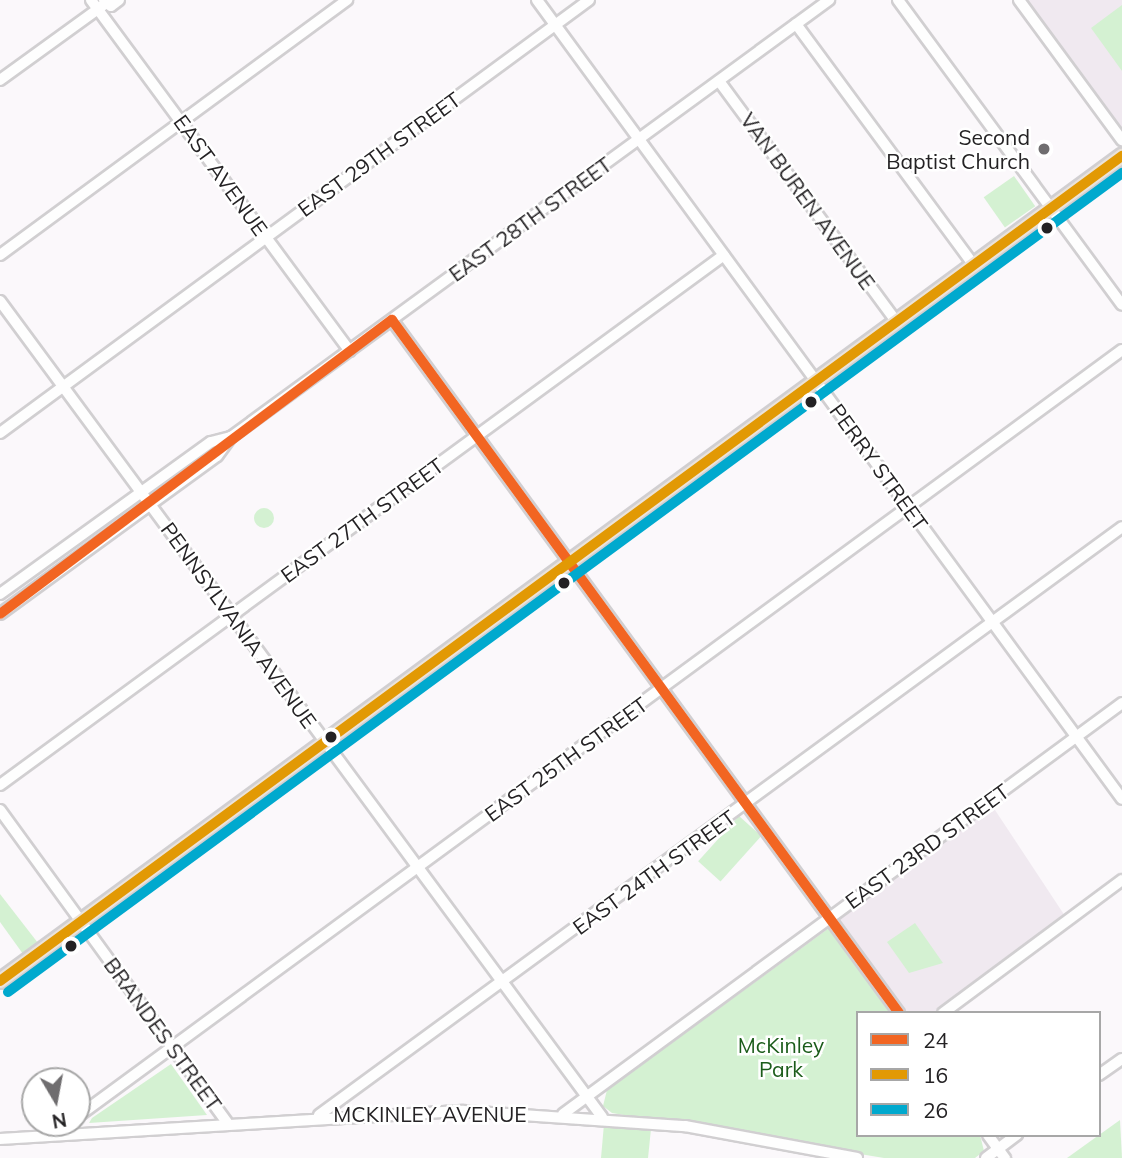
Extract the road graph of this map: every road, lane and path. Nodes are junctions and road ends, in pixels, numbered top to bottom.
1 (119, 0) edge
2 (347, 0) edge
3 (537, 0) edge
4 (589, 0) edge
5 (829, 0) edge
6 (898, 0) edge
7 (1019, 0) edge
8 (99, 3) edge
9 (796, 24) junction
10 (555, 25) junction
11 (0, 80) edge
12 (719, 81) junction
13 (183, 121) junction
14 (639, 139) junction
15 (1122, 140) edge
16 (1122, 156) edge
17 (1051, 208) junction
18 (267, 237) junction
19 (0, 255) edge
20 (724, 255) junction
21 (974, 265) junction
22 (0, 301) edge
23 (1122, 305) edge
24 (392, 320) junction
25 (897, 322) junction
26 (1122, 350) edge
27 (350, 351) junction
28 (817, 381) junction
29 (63, 387) junction
30 (0, 433) edge
31 (477, 436) junction
32 (231, 437) junction
33 (141, 492) junction
34 (150, 504) junction
35 (909, 507) junction
36 (1122, 527) edge
37 (569, 562) junction
38 (0, 594) edge
39 (0, 614) edge
40 (232, 615) junction
41 (993, 622) junction
42 (662, 688) junction
43 (1122, 703) edge
44 (1077, 736) junction
45 (325, 742) junction
46 (0, 785) edge
47 (1122, 799) edge
48 (746, 804) junction
49 (0, 810) edge
50 (418, 868) junction
51 (1122, 880) edge
52 (829, 917) junction
53 (81, 921) junction
54 (0, 981) edge
55 (502, 983) junction
56 (898, 1011) edge
57 (946, 1011) edge
58 (174, 1047) junction
59 (1122, 1059) edge
60 (1101, 1074) edge
61 (587, 1098) junction
62 (91, 1107) edge
63 (319, 1115) junction
64 (563, 1115) junction
65 (602, 1117) junction
66 (228, 1122) junction
67 (91, 1132) edge
68 (26, 1137) edge
69 (989, 1137) edge
70 (1015, 1137) edge
71 (0, 1139) edge
72 (1002, 1154) edge
73 (857, 1158) edge
74 (986, 1158) edge

1 - 8 street
2 - 13 street
3 - 10 street, PERRY STREET
4 - 10 street, EAST 29TH STREET
5 - 9 street, EAST 28TH STREET
6 - 17 street
7 - 15 street
8 - 11 street
8 - 13 street, EAST AVENUE
9 - 12 street, EAST 28TH STREET
9 - 21 street
10 - 14 street, PERRY STREET
10 - 18 street, EAST 29TH STREET
12 - 14 street, EAST 28TH STREET
12 - 25 street, VAN BUREN AVENUE
13 - 18 street, EAST AVENUE
13 - 19 street
14 - 20 street, PERRY STREET
14 - 24 street, EAST 28TH STREET
16 - 17 main road
17 - 21 main road
17 - 23 street
18 - 27 street, EAST AVENUE
18 - 29 street, EAST 29TH STREET
20 - 28 street, PERRY STREET
20 - 31 street, EAST 27TH STREET
21 - 25 main road
22 - 29 street, PENNSYLVANIA AVENUE
24 - 27 street, EAST 28TH STREET
24 - 31 street
25 - 28 main road
26 - 35 street, EAST 25TH STREET
27 - 32 street, EAST 28TH STREET
28 - 35 street, PERRY STREET
28 - 37 main road
29 - 30 street, EAST 29TH STREET
29 - 33 street, PENNSYLVANIA AVENUE
31 - 37 street
31 - 40 street, EAST 27TH STREET
32 - 33 street, EAST 28TH STREET
32 - 34 street, EAST 28TH STREET
33 - 34 street, PENNSYLVANIA AVENUE
33 - 38 street, EAST 28TH STREET
34 - 39 street, EAST 28TH STREET
34 - 40 street, PENNSYLVANIA AVENUE
35 - 41 street, PERRY STREET
35 - 42 street, EAST 25TH STREET
36 - 41 street, EAST 24TH STREET
37 - 42 street
37 - 45 main road
40 - 45 street, PENNSYLVANIA AVENUE
40 - 46 street, EAST 27TH STREET
41 - 44 street, PERRY STREET
41 - 48 street, EAST 24TH STREET
42 - 48 street
42 - 50 street, EAST 25TH STREET
43 - 44 street, EAST 23RD STREET
44 - 47 street, PERRY STREET
44 - 52 street, EAST 23RD STREET
45 - 50 street, PENNSYLVANIA AVENUE
45 - 53 main road
48 - 52 street
48 - 55 street, EAST 24TH STREET
49 - 53 street, BRANDES STREET
50 - 55 street, PENNSYLVANIA AVENUE
50 - 58 street, EAST 25TH STREET
51 - 57 street
52 - 56 street
52 - 61 street, EAST 23RD STREET
53 - 54 main road
53 - 58 street, BRANDES STREET
55 - 61 street, PENNSYLVANIA AVENUE
55 - 63 street, EAST 24TH STREET
58 - 62 street, EAST 25TH STREET
58 - 66 street, BRANDES STREET
59 - 60 street
61 - 64 street, EAST 23RD STREET
61 - 65 street, PENNSYLVANIA AVENUE
63 - 64 street, MCKINLEY AVENUE
63 - 66 street, MCKINLEY AVENUE
64 - 65 street, MCKINLEY AVENUE
65 - 73 street, MCKINLEY AVENUE
66 - 67 street, MCKINLEY AVENUE
68 - 71 street, MCKINLEY AVENUE
69 - 72 street
70 - 72 street
72 - 74 street

